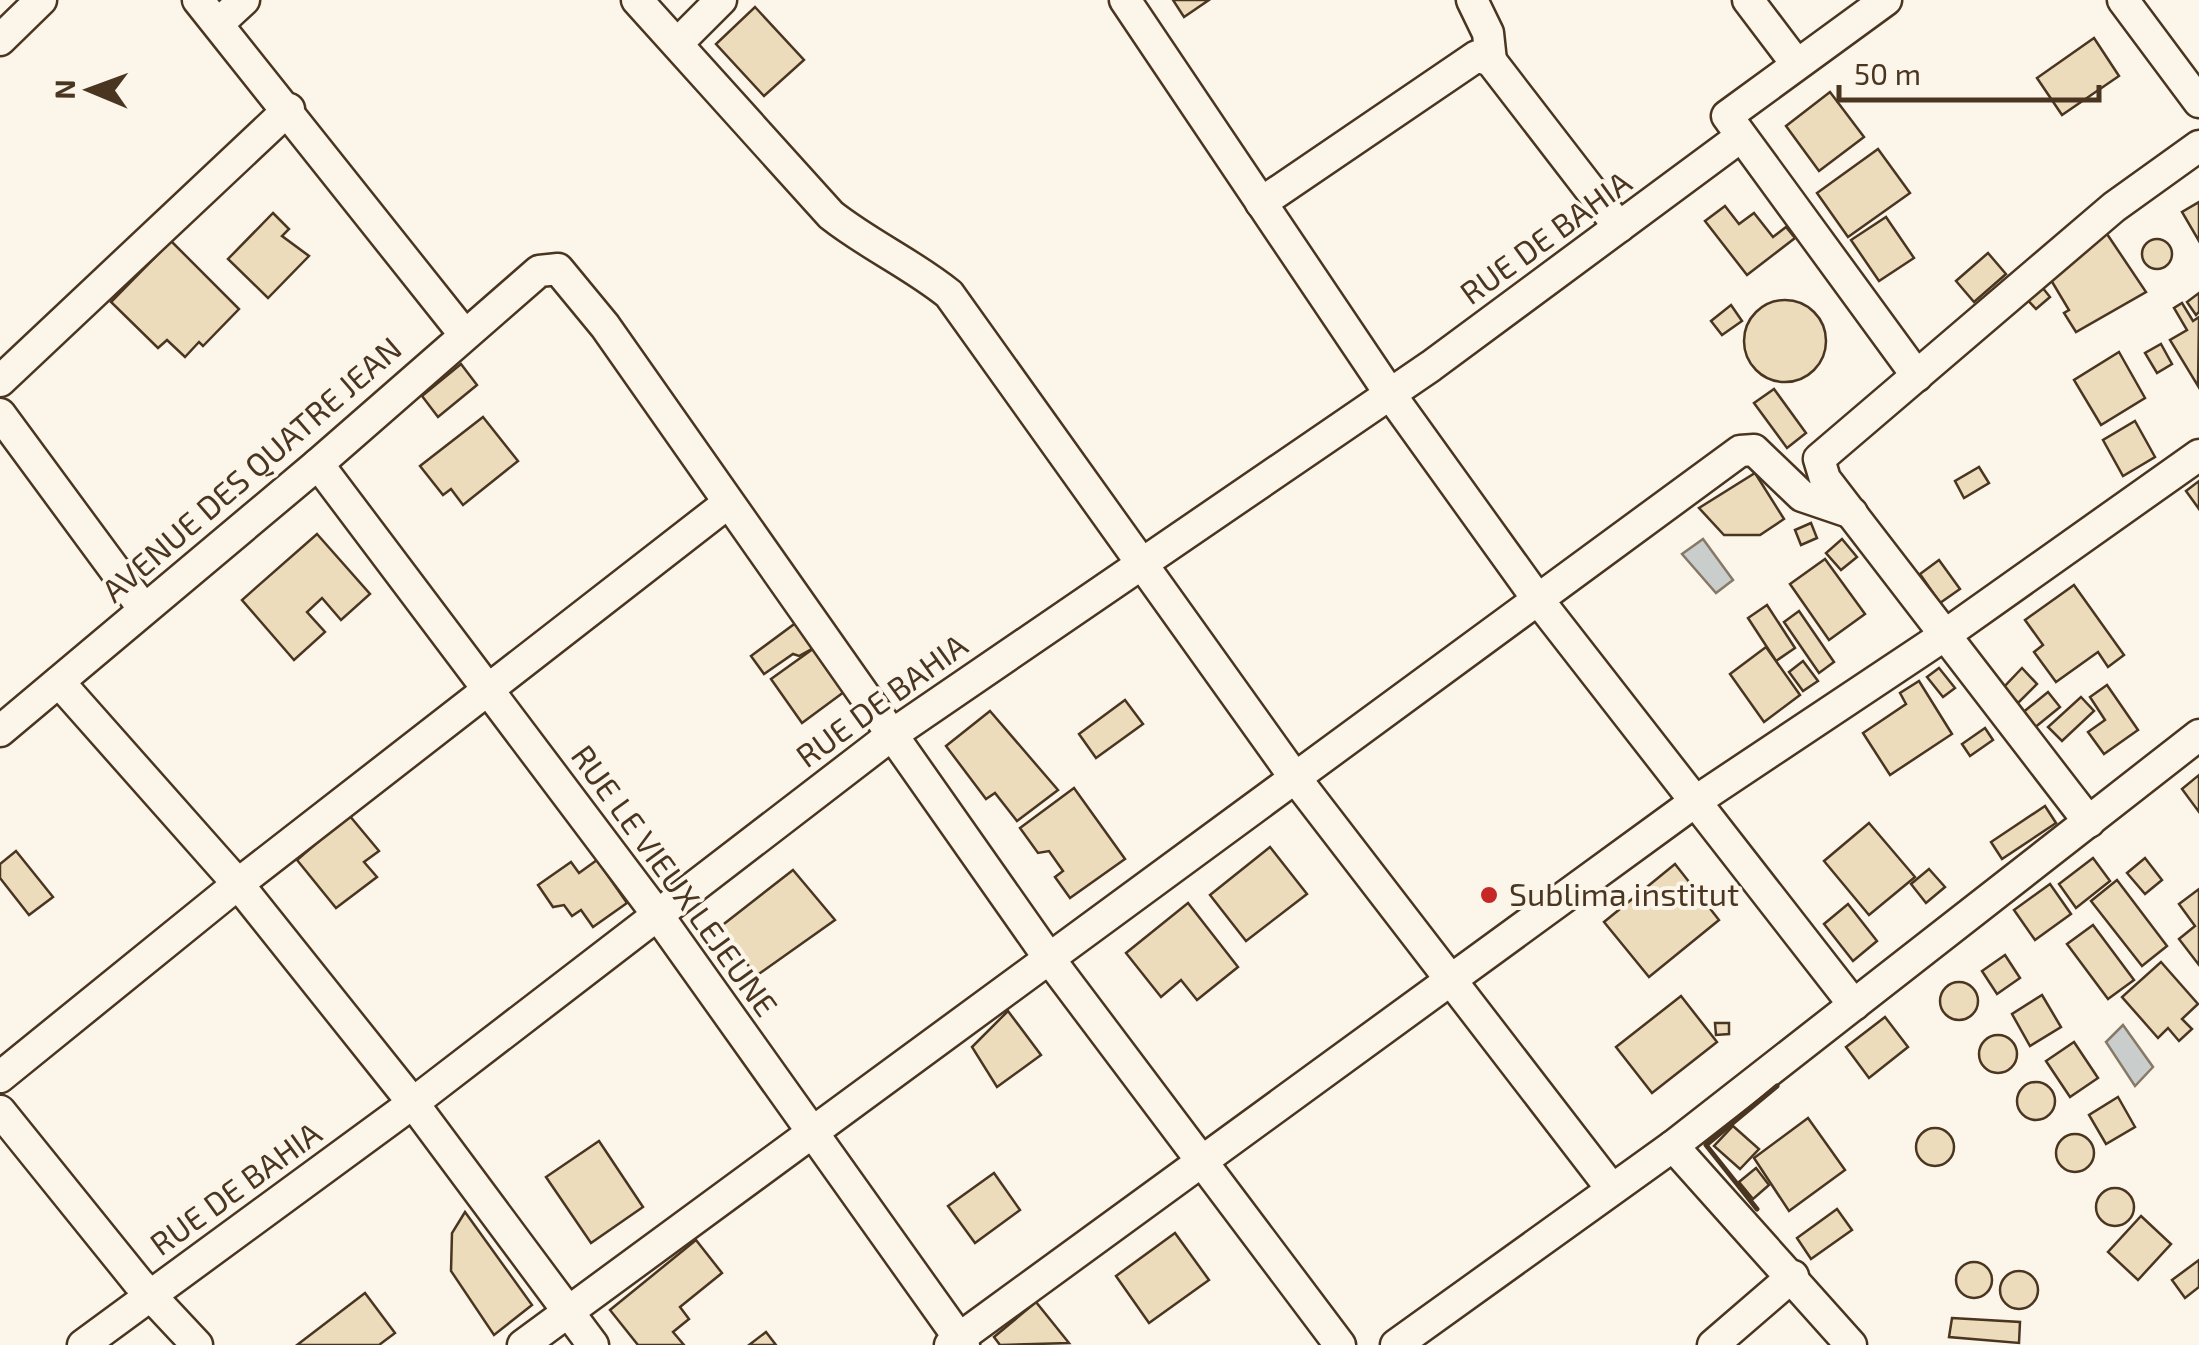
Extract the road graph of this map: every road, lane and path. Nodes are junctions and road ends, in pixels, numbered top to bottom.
1 (41, 0) edge
2 (198, 0) edge
3 (244, 0) edge
4 (638, 0) edge
5 (722, 0) edge
6 (1125, 0) edge
7 (1472, 0) edge
8 (1748, 0) edge
9 (1886, 0) edge
10 (2123, 0) edge
11 (218, 24) junction
12 (0, 40) edge
13 (678, 43) junction
14 (1491, 61) junction
15 (1795, 62) junction
16 (2199, 102) edge
17 (289, 109) junction
18 (1740, 138) junction
19 (2199, 146) edge
20 (1261, 203) junction
21 (1618, 227) junction
22 (464, 334) junction
23 (1917, 376) junction
24 (0, 381) edge
25 (1390, 394) junction
26 (0, 414) edge
27 (2199, 455) edge
28 (318, 464) junction
29 (728, 503) junction
30 (1852, 513) junction
31 (1141, 561) junction
32 (1536, 597) junction
33 (143, 608) junction
34 (1946, 635) junction
35 (58, 682) junction
36 (491, 688) junction
37 (0, 731) edge
38 (893, 734) junction
39 (2199, 735) edge
40 (1293, 776) junction
41 (1696, 802) junction
42 (2088, 822) junction
43 (238, 884) junction
44 (656, 914) junction
45 (1051, 961) junction
46 (1450, 983) junction
47 (1854, 1005) junction
48 (0, 1077) edge
49 (413, 1104) junction
50 (0, 1110) edge
51 (811, 1134) junction
52 (1673, 1146) junction
53 (1200, 1162) junction
54 (1611, 1188) junction
55 (1793, 1276) junction
56 (150, 1294) junction
57 (568, 1312) junction
58 (958, 1343) edge
59 (83, 1345) edge
60 (196, 1345) edge
61 (523, 1345) edge
62 (593, 1345) edge
63 (1340, 1345) edge
64 (1396, 1345) edge
65 (1713, 1345) edge
66 (1851, 1345) edge

1 - 12 street
2 - 11 street
3 - 11 street
4 - 13 street
5 - 13 street
6 - 20 street
7 - 14 street
8 - 15 street
9 - 15 street
10 - 16 street
11 - 17 street
13 - 31 street
14 - 20 street
14 - 21 street
15 - 18 street
17 - 22 street
17 - 24 street
18 - 21 street, RUE DE BAHIA
18 - 23 street
19 - 23 street
20 - 25 street
21 - 25 street, RUE DE BAHIA
22 - 28 street, AVENUE DES QUATRE JEAN
22 - 29 street, AVENUE DES QUATRE JEAN
23 - 30 street
25 - 31 street, RUE DE BAHIA
25 - 32 street
26 - 33 street
27 - 34 street
28 - 33 street, AVENUE DES QUATRE JEAN
28 - 36 street, RUE LE VIEUX LEJEUNE
29 - 36 street
29 - 38 street
30 - 32 street
30 - 34 street
31 - 38 street, RUE DE BAHIA
31 - 40 street
32 - 40 street
32 - 41 street
33 - 35 street, AVENUE DES QUATRE JEAN
34 - 41 street
34 - 42 street
35 - 37 street, AVENUE DES QUATRE JEAN
35 - 43 street
36 - 43 street
36 - 44 street, RUE LE VIEUX LEJEUNE
38 - 44 street, RUE DE BAHIA
38 - 45 street
39 - 42 street
40 - 45 street
40 - 46 street
41 - 46 street
41 - 47 street
42 - 47 street
43 - 48 street
43 - 49 street
44 - 49 street, RUE DE BAHIA
44 - 51 street, RUE LE VIEUX LEJEUNE
45 - 51 street
45 - 53 street
46 - 53 street
46 - 54 street
47 - 52 street
49 - 56 street, RUE DE BAHIA
49 - 57 street
50 - 56 street
51 - 57 street
51 - 58 street, RUE LE VIEUX LEJEUNE
52 - 54 street
52 - 55 street
53 - 58 street
53 - 63 street
54 - 64 street
55 - 65 street
55 - 66 street
56 - 59 street, RUE DE BAHIA
56 - 60 street
57 - 61 street
57 - 62 street

